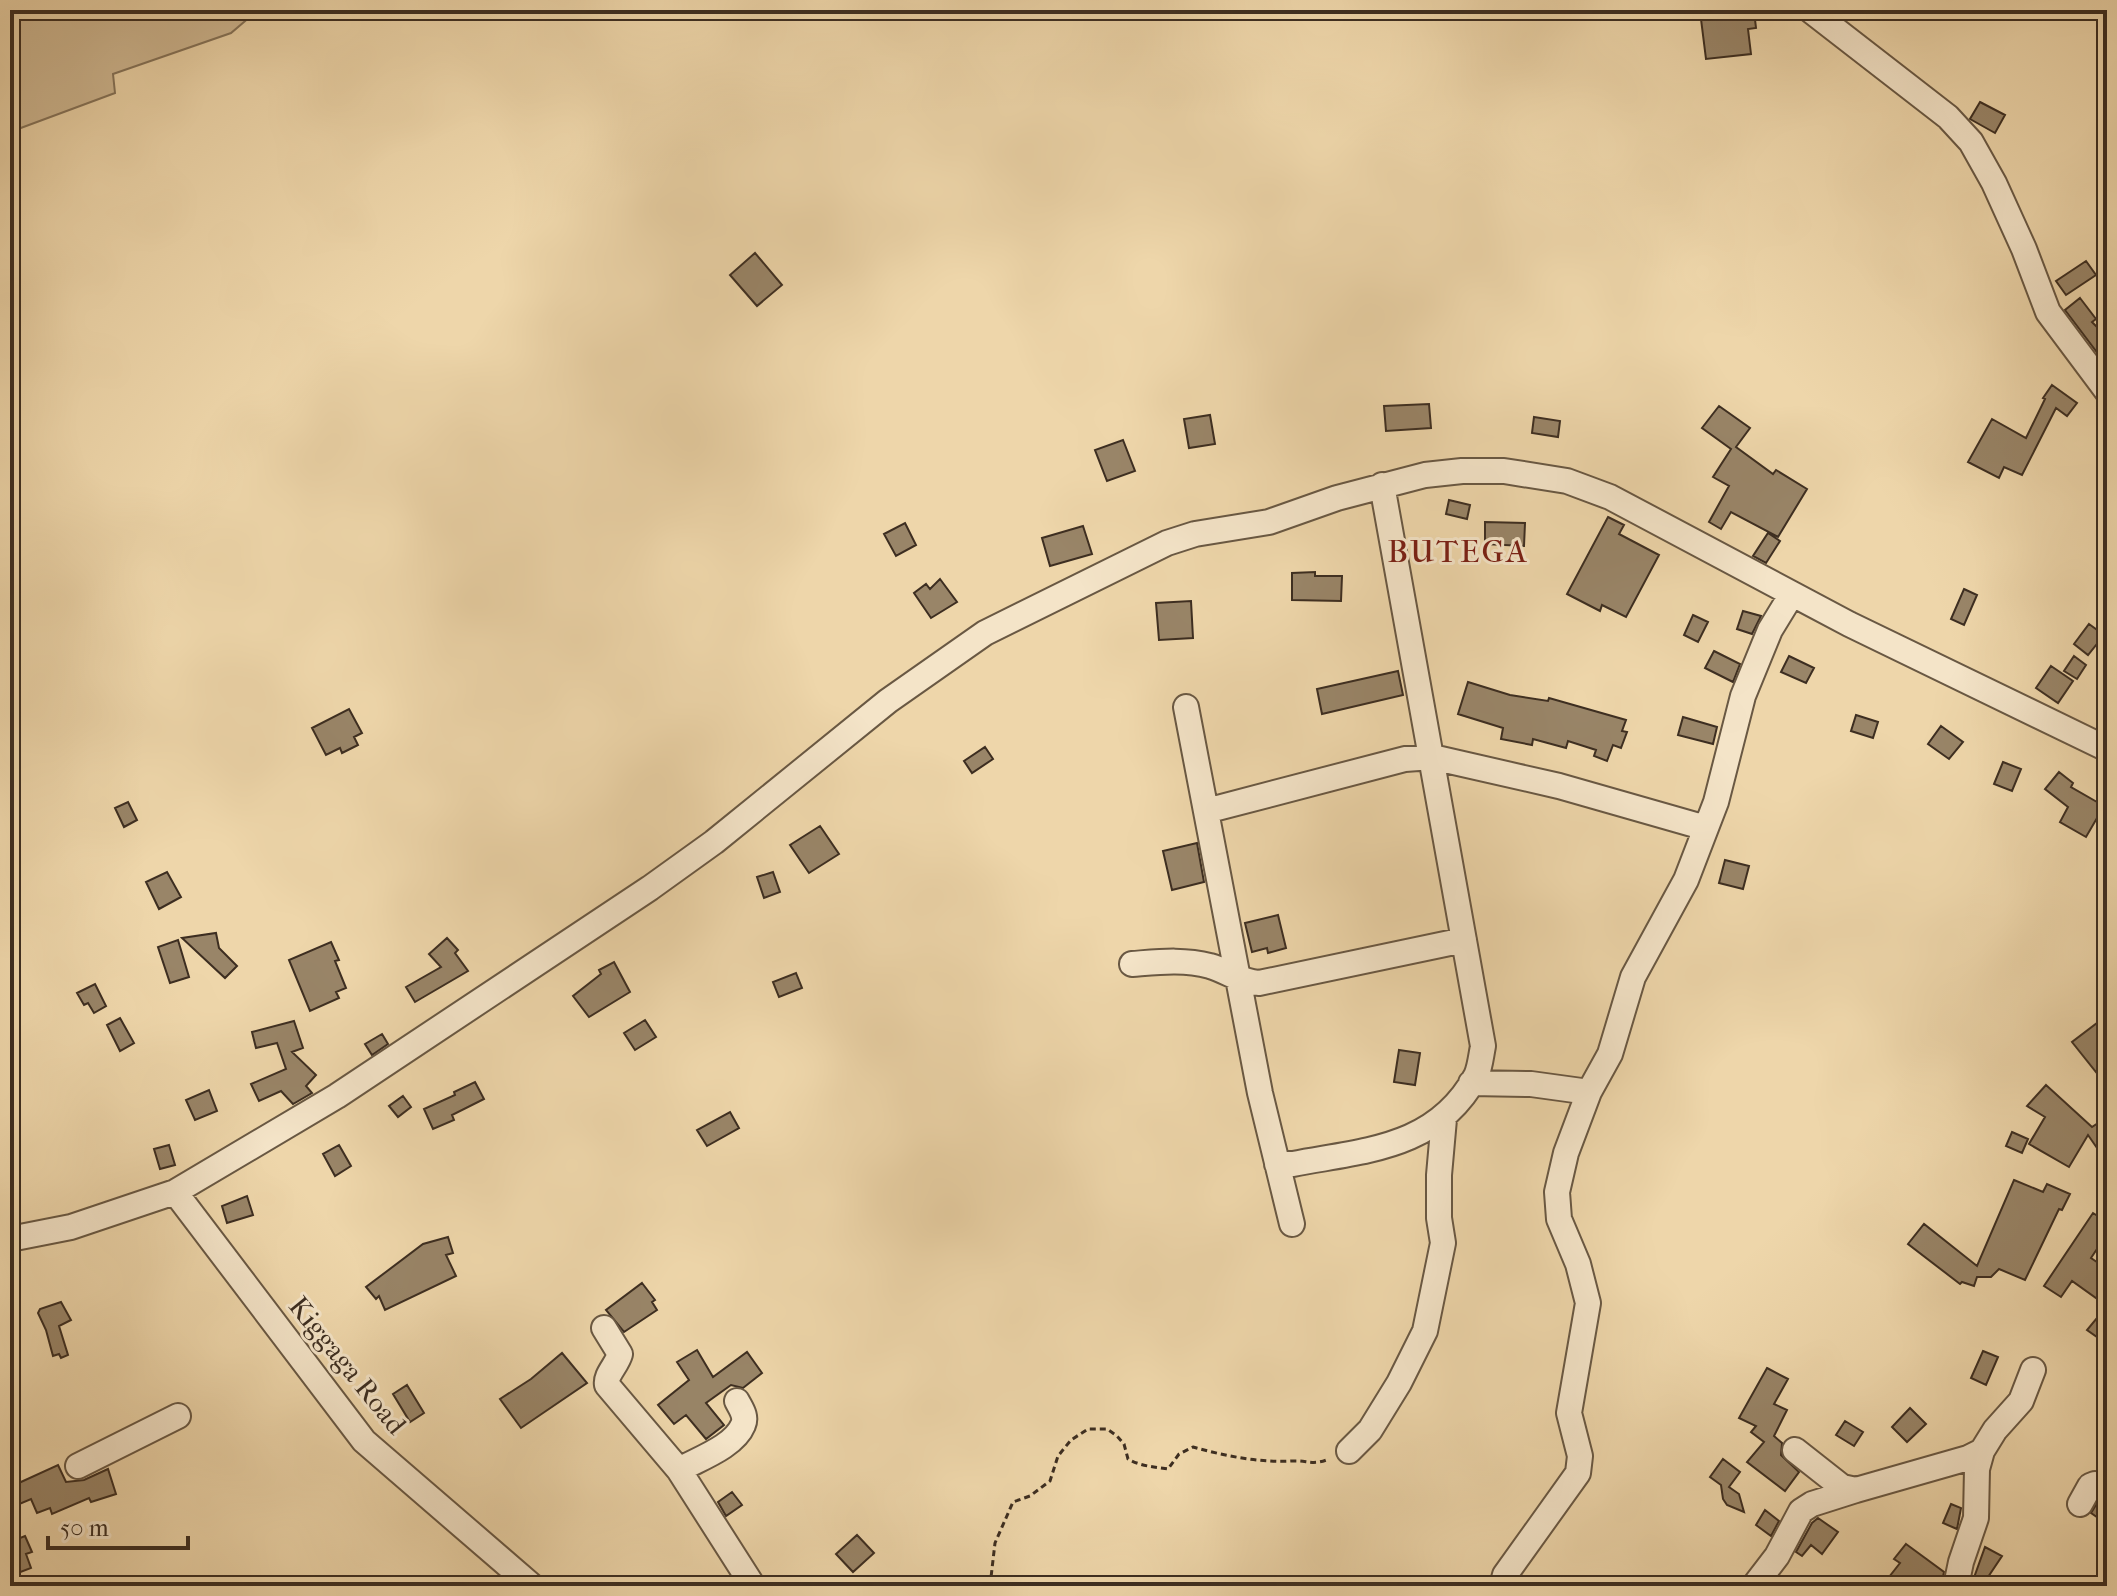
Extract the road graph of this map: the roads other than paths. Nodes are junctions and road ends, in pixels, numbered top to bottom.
1 (1810, 10) edge
2 (2107, 391) edge
3 (1382, 485) junction
4 (1792, 594) junction
5 (1186, 707) dead end
6 (2107, 749) edge
7 (1432, 757) junction
8 (1206, 811) junction
9 (1706, 828) junction
10 (1464, 940) junction
11 (1132, 964) dead end
12 (1237, 977) junction
13 (1471, 1083) junction
14 (1589, 1092) junction
15 (1444, 1119) junction
16 (1277, 1164) junction
17 (175, 1192) junction
18 (1292, 1224) dead end
19 (10, 1239) edge
20 (604, 1328) dead end
21 (2033, 1370) dead end
22 (737, 1401) dead end
23 (178, 1416) dead end
24 (1795, 1450) dead end
25 (1349, 1451) road end
26 (1982, 1451) junction
27 (78, 1466) dead end
28 (679, 1470) junction
29 (2107, 1487) edge
30 (1856, 1490) junction
31 (2080, 1504) dead end
32 (532, 1586) edge
33 (753, 1586) edge
34 (1502, 1586) edge
35 (1754, 1586) edge
36 (1956, 1586) edge

1 - 2 street
3 - 4 street
3 - 7 street
3 - 17 street
4 - 6 street
4 - 9 street
5 - 8 street
7 - 8 street
7 - 9 street
7 - 10 street
8 - 12 street
9 - 14 street
10 - 12 street
10 - 13 street
11 - 12 street
12 - 16 street
13 - 14 street
13 - 15 street
14 - 34 street
15 - 16 street
15 - 25 street
16 - 18 street
17 - 19 street
17 - 32 street, Kiggaga Road
20 - 28 street
21 - 26 street
22 - 28 street
23 - 27 street
24 - 30 street
26 - 30 street
26 - 36 street
28 - 33 street
29 - 31 street
30 - 35 street

